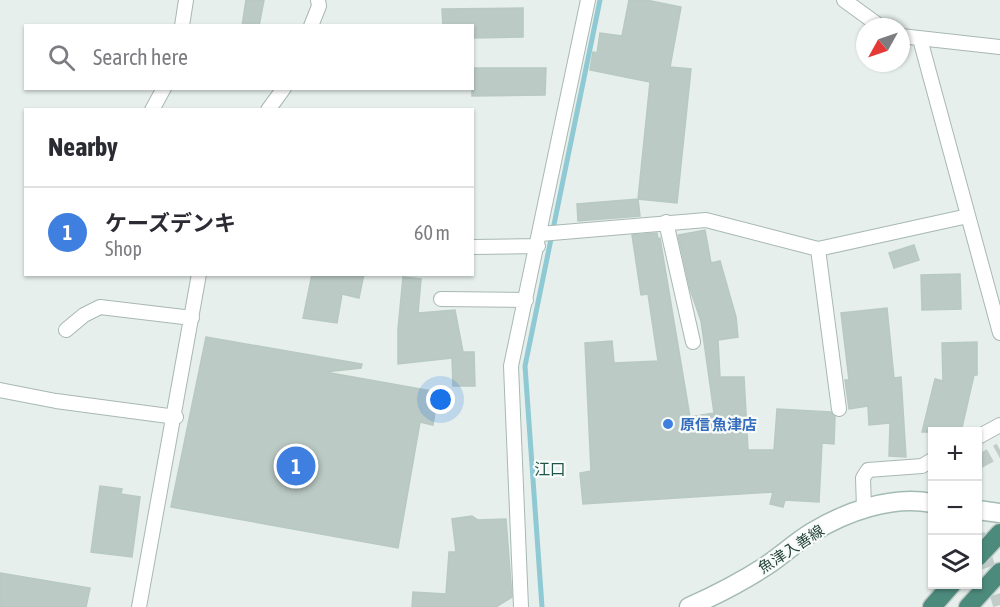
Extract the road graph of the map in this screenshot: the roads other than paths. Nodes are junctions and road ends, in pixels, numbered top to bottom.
1 (186, 0) edge
2 (318, 0) edge
3 (588, 0) edge
4 (844, 0) edge
5 (869, 18) edge
6 (182, 24) edge
7 (312, 24) edge
8 (910, 37) edge
9 (920, 39) junction
10 (1000, 48) edge
11 (163, 90) edge
12 (283, 90) edge
13 (153, 108) edge
14 (269, 108) edge
15 (968, 216) junction
16 (666, 222) junction
17 (539, 240) junction
18 (474, 247) edge
19 (818, 249) junction
20 (200, 276) edge
21 (441, 299) dead end
22 (526, 300) junction
23 (192, 318) junction
24 (66, 330) dead end
25 (1000, 333) edge
26 (693, 342) dead end
27 (0, 390) edge
28 (839, 409) dead end
29 (176, 417) junction
30 (1000, 425) edge
31 (982, 435) edge
32 (928, 463) edge
33 (928, 502) edge
34 (864, 508) junction
35 (982, 511) edge
36 (1000, 513) edge
37 (1000, 533) edge
38 (982, 553) edge
39 (1000, 572) edge
40 (948, 589) edge
41 (139, 607) edge
42 (521, 607) edge
43 (689, 607) edge
44 (932, 607) edge
45 (968, 607) edge

1 - 6 street
2 - 7 street
3 - 17 street
4 - 5 street
8 - 9 street
9 - 10 street
9 - 15 street
11 - 13 street
12 - 14 street
15 - 19 street
15 - 25 street
16 - 17 street
16 - 19 street
16 - 26 street
17 - 18 street
17 - 22 street
19 - 28 street
20 - 23 street
21 - 22 street
22 - 42 street
23 - 24 street
23 - 29 street
27 - 29 street
29 - 41 street
30 - 31 street
32 - 34 street
33 - 34 main road, 魚津入善線
34 - 43 main road, 魚津入善線
35 - 36 main road
37 - 38 highway
39 - 45 highway
40 - 44 highway

